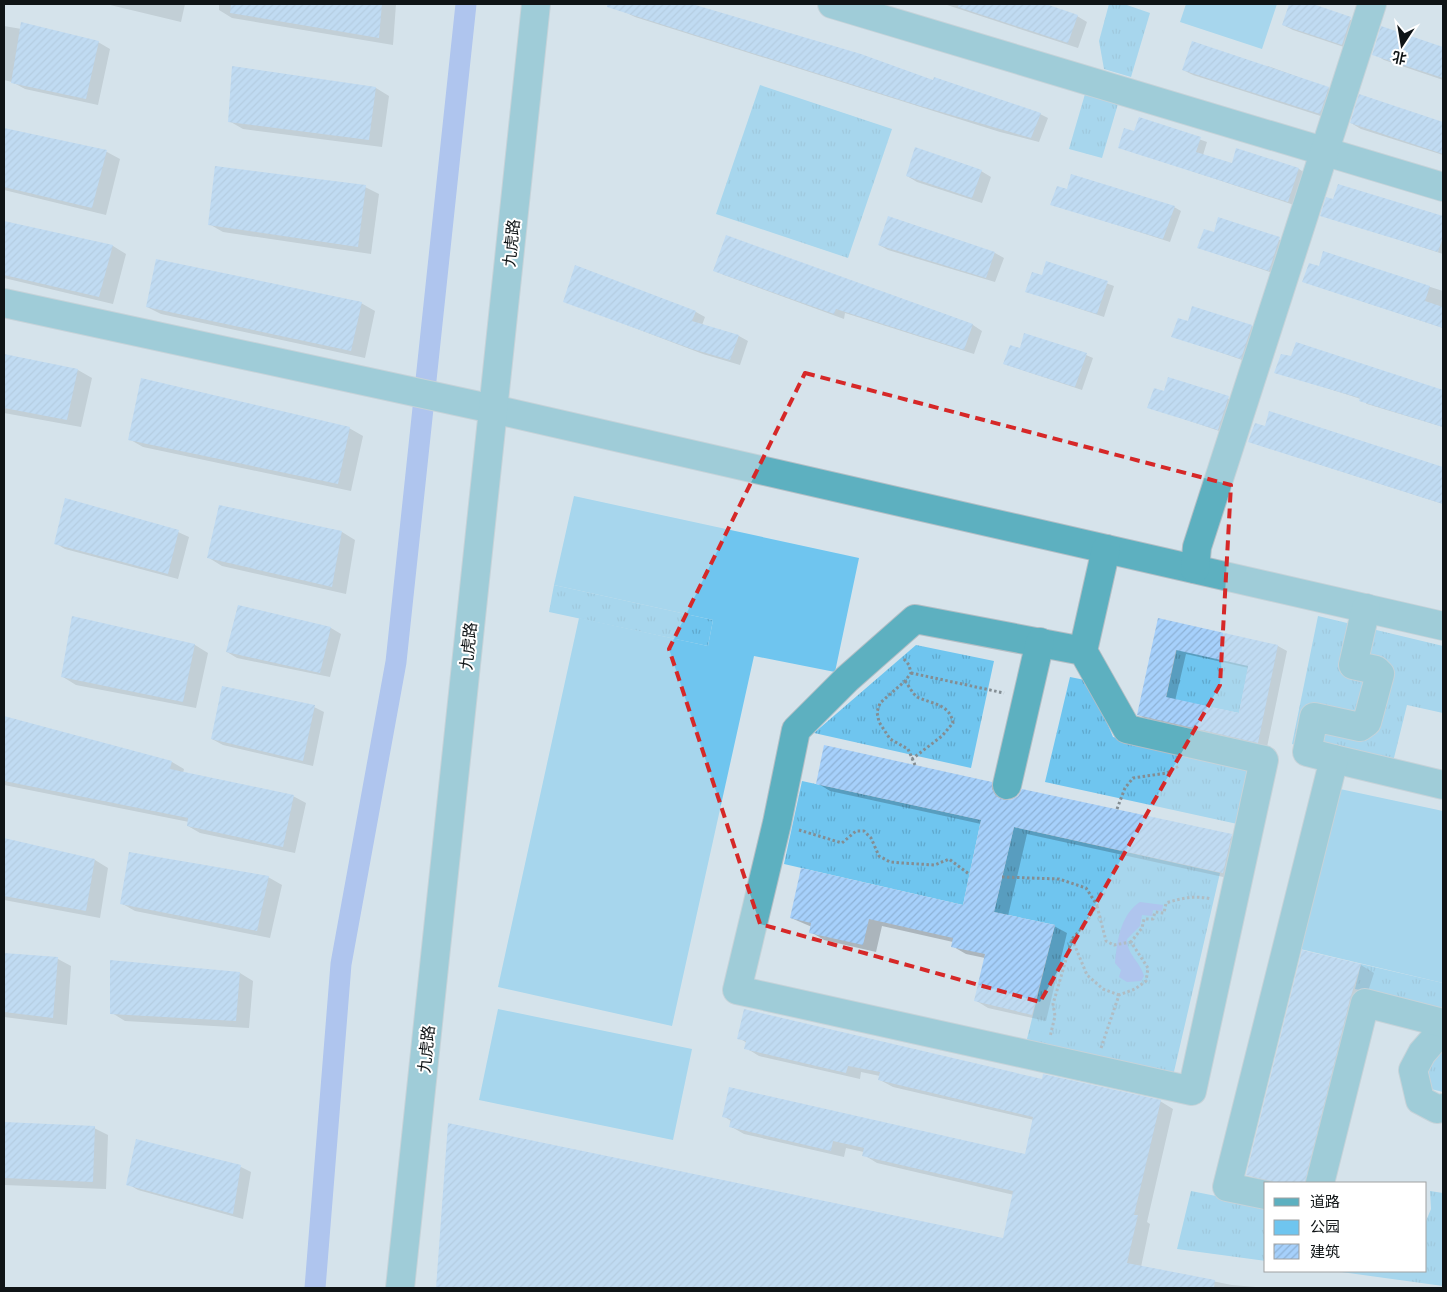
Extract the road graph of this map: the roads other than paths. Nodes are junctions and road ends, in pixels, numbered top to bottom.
1 (536, 4) edge
2 (832, 4) edge
3 (1372, 4) edge
4 (1324, 151) junction
5 (1443, 187) edge
6 (4, 303) edge
7 (481, 407) junction
8 (1106, 549) junction
9 (1195, 569) junction
10 (1366, 608) junction
11 (1443, 626) edge
12 (1040, 642) junction
13 (1083, 651) junction
14 (1334, 758) junction
15 (1007, 785) dead end
16 (1443, 785) edge
17 (1443, 1022) edge
18 (1443, 1029) edge
19 (1443, 1108) edge
20 (1320, 1182) edge
21 (1264, 1195) edge
22 (400, 1288) edge

1 - 7 street, 九虎路
2 - 4 street
3 - 4 street
4 - 5 street
4 - 9 street
6 - 7 street
7 - 8 street
7 - 22 street, 九虎路
8 - 9 street
8 - 13 street
9 - 10 street
10 - 11 street
10 - 14 street
12 - 13 street
12 - 13 street
12 - 15 street
14 - 16 street
14 - 21 street
17 - 20 street
18 - 19 street

